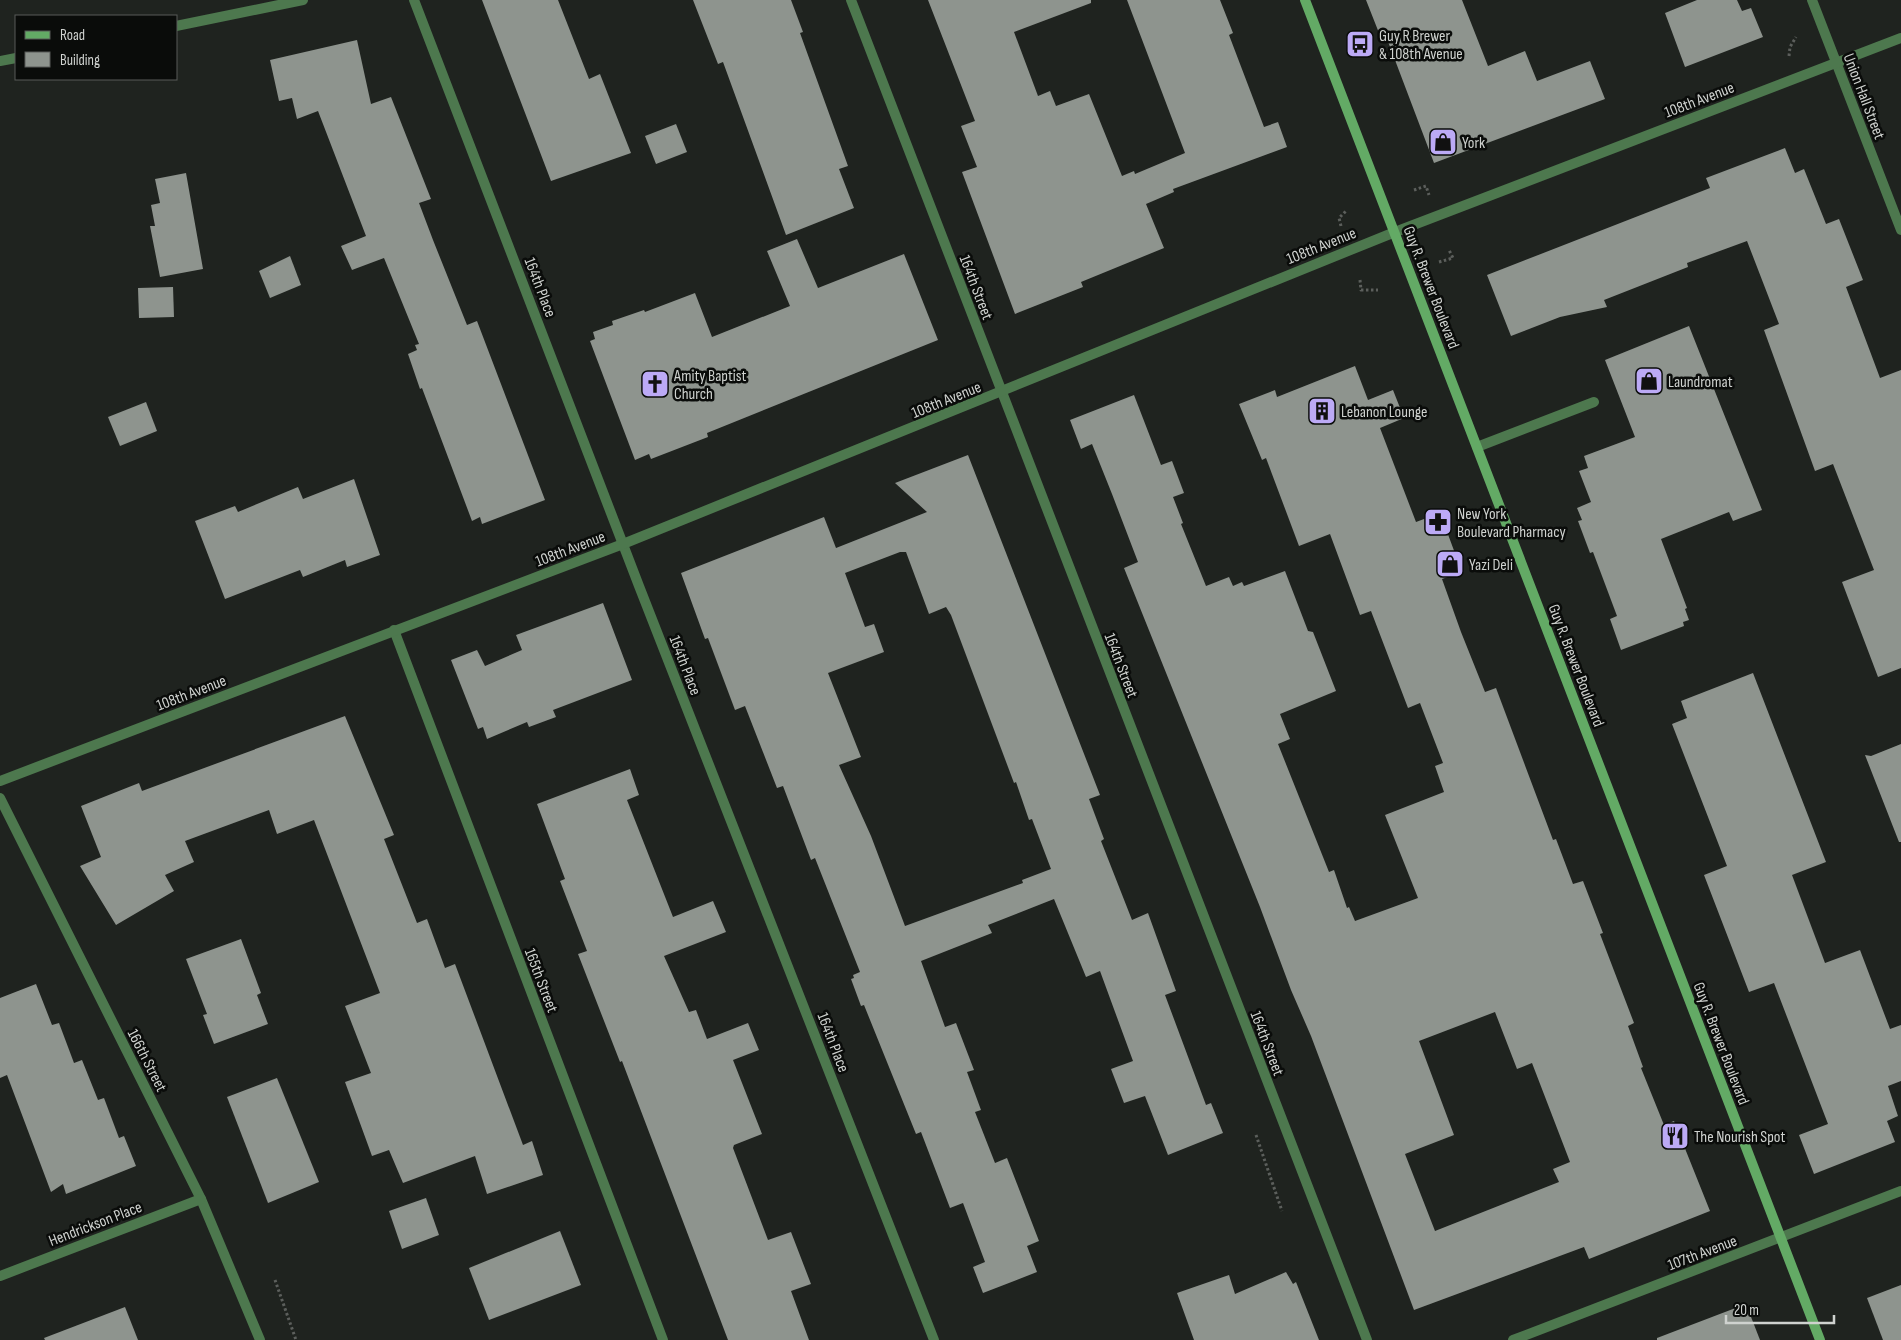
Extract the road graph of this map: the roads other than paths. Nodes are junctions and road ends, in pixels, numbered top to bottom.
1 (303, 0) edge
2 (414, 0) edge
3 (851, 0) edge
4 (1305, 0) edge
5 (1812, 0) edge
6 (178, 26) edge
7 (1901, 38) edge
8 (15, 58) edge
9 (0, 61) edge
10 (1836, 63) junction
11 (1901, 230) edge
12 (1395, 232) junction
13 (1001, 393) junction
14 (1594, 402) dead end
15 (1477, 446) junction
16 (623, 544) junction
17 (394, 630) junction
18 (0, 781) edge
19 (0, 798) edge
20 (1901, 1191) edge
21 (201, 1199) junction
22 (1781, 1238) junction
23 (0, 1276) edge
24 (260, 1340) edge
25 (663, 1340) edge
26 (934, 1340) edge
27 (1367, 1340) edge
28 (1513, 1340) edge
29 (1820, 1340) edge

1 - 6 street
2 - 16 street, 164th Place
3 - 13 street, 164th Street
4 - 12 main road, Guy R. Brewer Boulevard
5 - 10 street, Union Hall Street
7 - 10 street, 108th Avenue
8 - 9 street
10 - 11 street, Union Hall Street
10 - 12 street, 108th Avenue
12 - 13 street, 108th Avenue
12 - 15 main road, Guy R. Brewer Boulevard
13 - 16 street, 108th Avenue
13 - 27 street, 164th Street
14 - 15 street
15 - 22 main road, Guy R. Brewer Boulevard
16 - 17 street, 108th Avenue
16 - 26 street, 164th Place
17 - 18 street, 108th Avenue
17 - 25 street, 165th Street
19 - 21 street, 166th Street
20 - 22 street, 107th Avenue
21 - 23 street, Hendrickson Place
21 - 24 street, 166th Street
22 - 28 street, 107th Avenue
22 - 29 main road, Guy R. Brewer Boulevard

